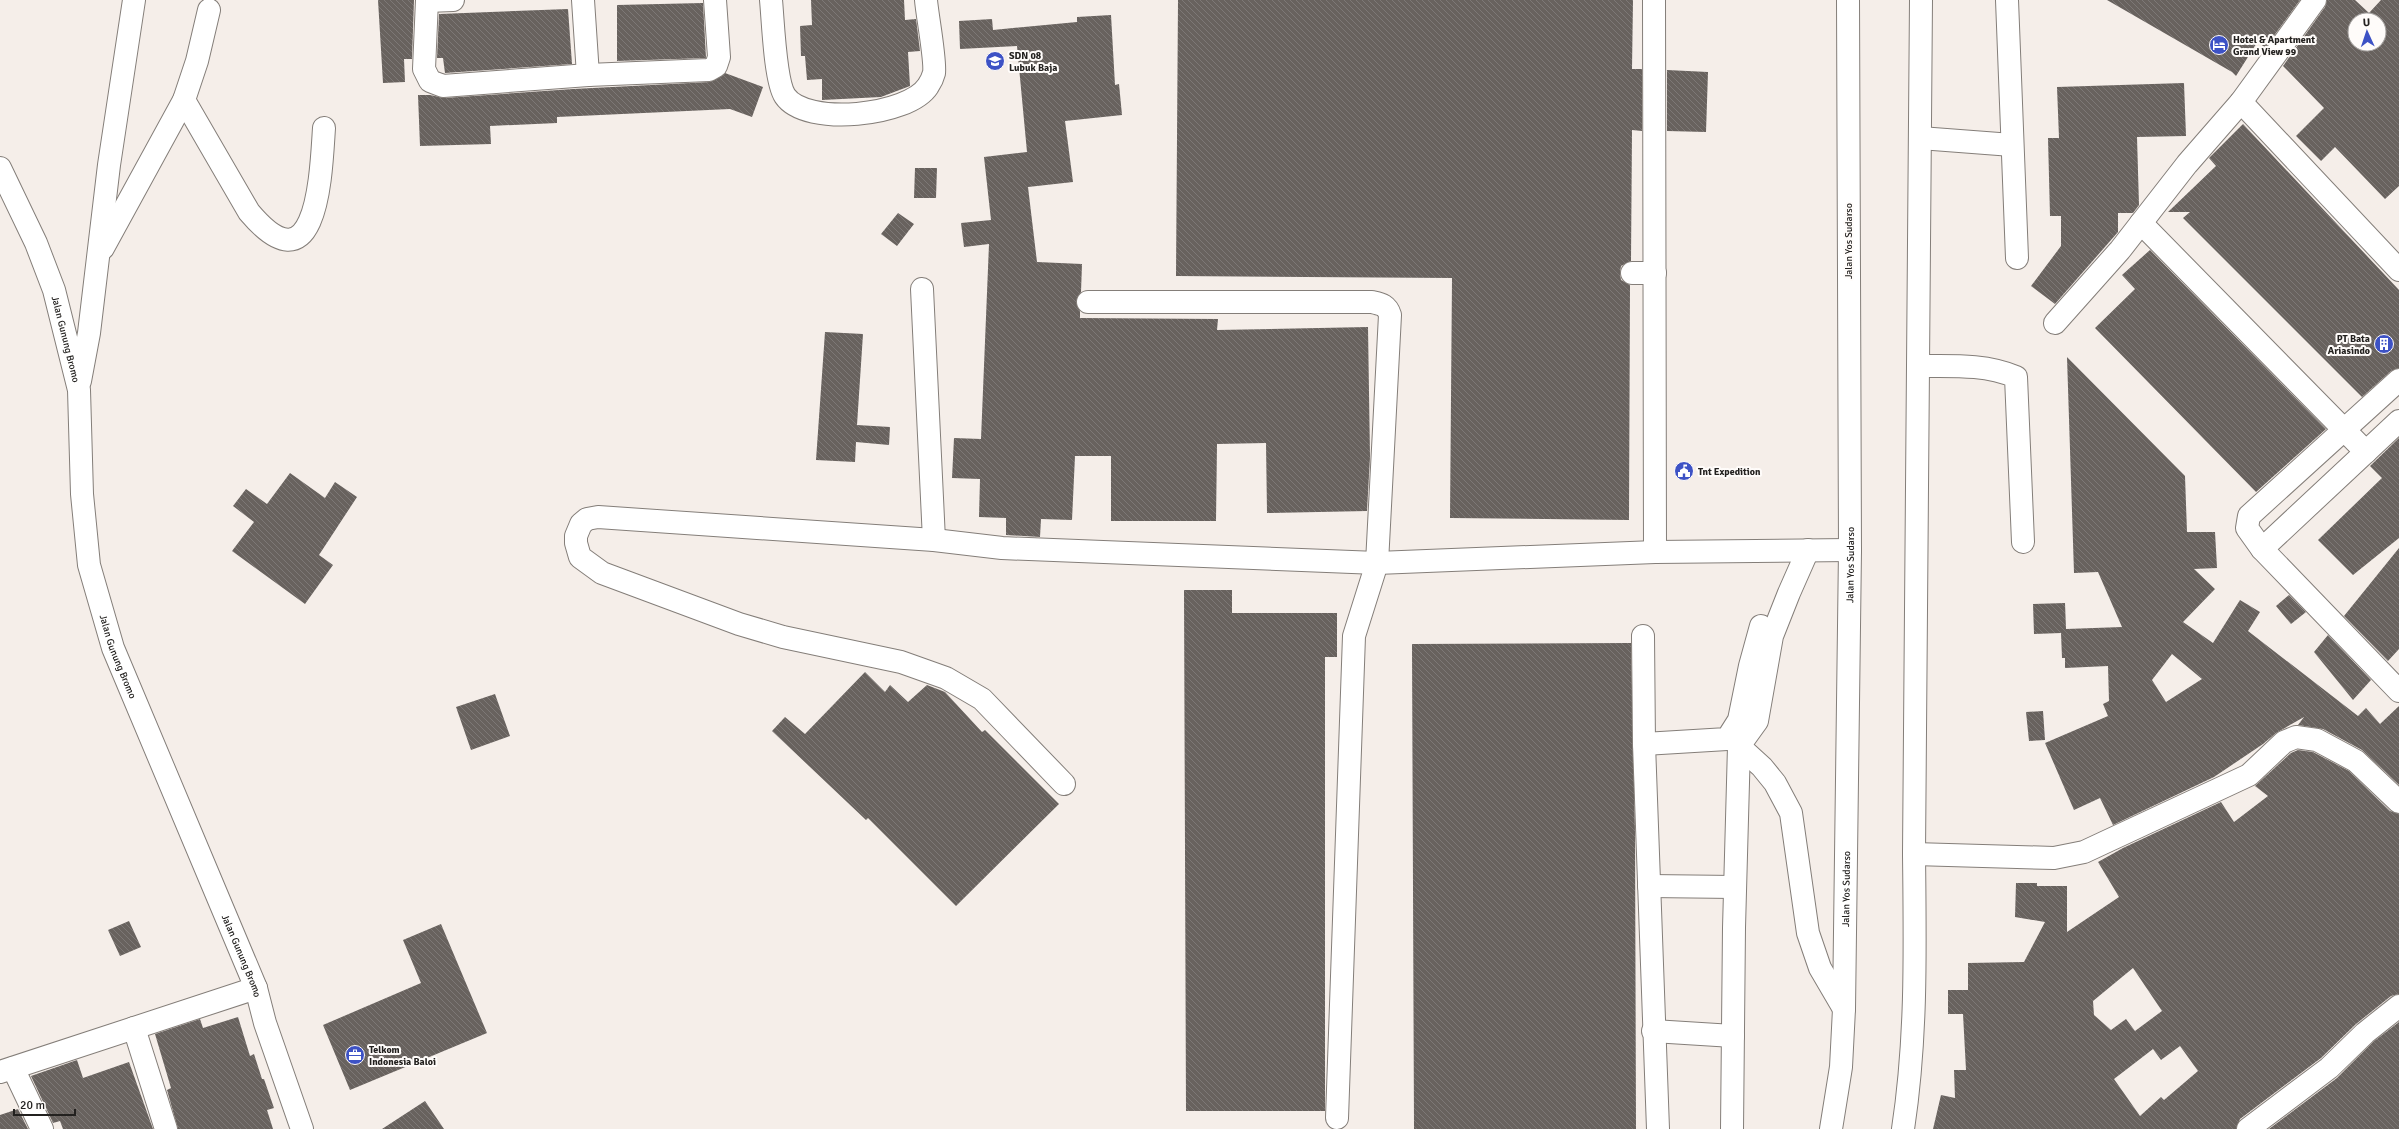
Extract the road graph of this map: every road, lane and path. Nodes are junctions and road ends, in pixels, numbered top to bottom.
1 (134, 0) edge
2 (453, 0) edge
3 (583, 0) edge
4 (715, 0) edge
5 (771, 0) edge
6 (926, 0) edge
7 (1654, 0) edge
8 (1848, 0) edge
9 (1921, 0) edge
10 (2007, 0) edge
11 (2314, 0) edge
12 (427, 1) edge
13 (208, 10) dead end
14 (588, 74) junction
15 (184, 100) junction
16 (2241, 102) junction
17 (324, 128) dead end
18 (1920, 138) junction
19 (2012, 145) junction
20 (0, 168) edge
21 (2141, 223) junction
22 (2017, 258) dead end
23 (97, 260) junction
24 (2399, 270) edge
25 (1655, 272) junction
26 (1632, 273) dead end
27 (922, 290) dead end
28 (1088, 302) dead end
29 (2054, 323) dead end
30 (1920, 366) junction
31 (2399, 380) edge
32 (79, 390) junction
33 (2399, 421) edge
34 (2344, 430) junction
35 (2366, 452) junction
36 (934, 540) junction
37 (2023, 542) dead end
38 (2262, 549) junction
39 (1799, 550) junction
40 (1850, 550) junction
41 (1655, 552) junction
42 (1377, 563) junction
43 (1643, 636) dead end
44 (2399, 691) edge
45 (1644, 744) junction
46 (1739, 746) junction
47 (1064, 784) dead end
48 (2399, 802) edge
49 (1914, 854) junction
50 (1648, 886) junction
51 (1735, 887) junction
52 (256, 988) junction
53 (2399, 1006) edge
54 (1844, 1009) junction
55 (134, 1028) junction
56 (1653, 1031) junction
57 (1733, 1036) junction
58 (7, 1070) edge
59 (1337, 1118) dead end
60 (42, 1129) edge
61 (166, 1129) edge
62 (302, 1129) edge
63 (1658, 1129) edge
64 (1732, 1129) edge
65 (1831, 1129) edge
66 (1903, 1129) edge
67 (2248, 1129) edge

1 - 23 main road
2 - 12 main road
3 - 14 main road
4 - 14 main road
5 - 6 main road
7 - 25 main road
8 - 40 main road, Jalan Yos Sudarso
9 - 18 main road
10 - 19 main road
11 - 16 main road
12 - 14 main road
13 - 15 main road
15 - 17 main road
15 - 23 main road
16 - 21 main road
16 - 24 main road
18 - 19 main road
18 - 30 main road
19 - 22 main road
20 - 32 main road, Jalan Gunung Bromo
21 - 29 main road
21 - 34 main road
23 - 32 main road
25 - 26 main road
25 - 41 main road
27 - 36 main road
28 - 42 main road
30 - 37 main road
30 - 49 main road
31 - 34 main road
32 - 52 main road, Jalan Gunung Bromo
33 - 35 main road
34 - 35 main road
34 - 38 main road
35 - 38 main road
36 - 42 main road
36 - 47 main road
38 - 44 main road
39 - 40 main road
39 - 41 main road
39 - 45 main road
39 - 46 main road
40 - 54 main road, Jalan Yos Sudarso
41 - 42 main road
42 - 59 main road
43 - 45 main road
45 - 50 main road
46 - 51 main road
46 - 54 main road
48 - 49 main road
49 - 66 main road
50 - 51 main road
50 - 56 main road
51 - 57 main road
52 - 55 main road
52 - 62 main road, Jalan Gunung Bromo
53 - 67 main road
54 - 65 main road, Jalan Yos Sudarso
55 - 58 main road
55 - 61 main road
56 - 57 main road
56 - 63 main road
57 - 64 main road
58 - 60 main road

